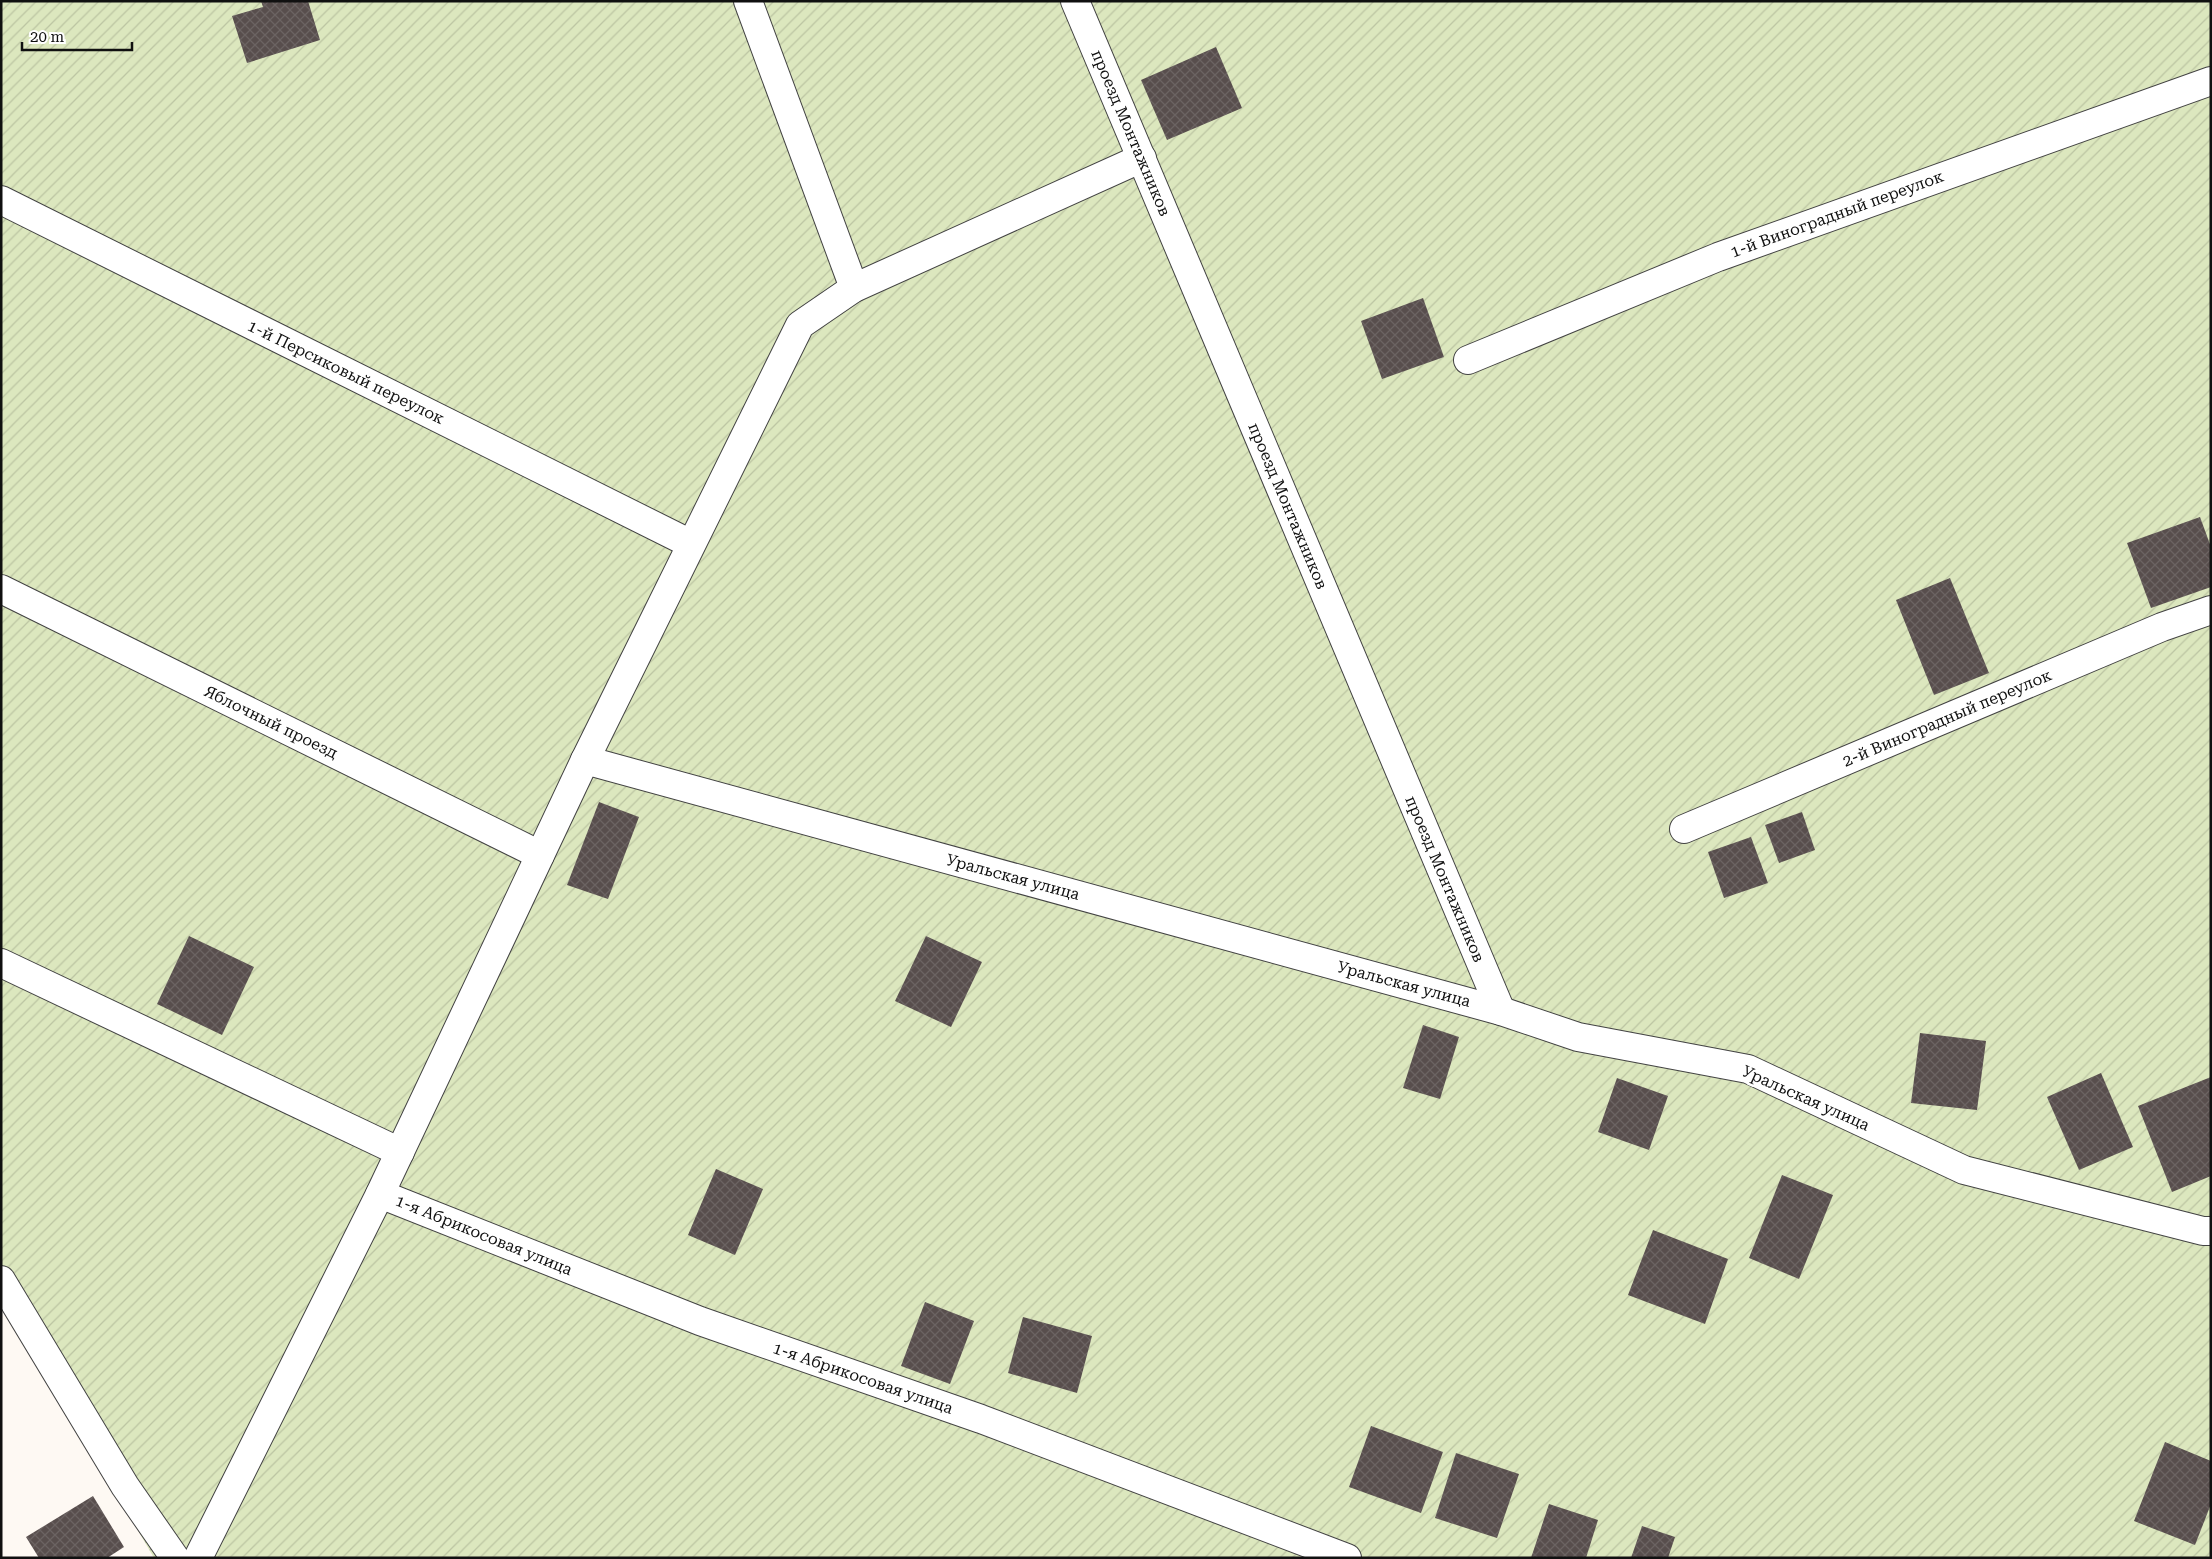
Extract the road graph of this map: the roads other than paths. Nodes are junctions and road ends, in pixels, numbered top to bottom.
1 (748, 1) edge
2 (1075, 1) edge
3 (2211, 81) edge
4 (1142, 158) junction
5 (1, 200) edge
6 (854, 288) junction
7 (1468, 360) dead end
8 (691, 544) junction
9 (1, 589) edge
10 (2211, 610) edge
11 (586, 760) junction
12 (1684, 829) dead end
13 (540, 855) junction
14 (1, 963) edge
15 (1500, 1011) junction
16 (400, 1152) junction
17 (380, 1194) junction
18 (2211, 1231) edge
19 (1, 1280) edge
20 (174, 1558) edge
21 (198, 1558) edge
22 (1347, 1558) edge

1 - 6 street
2 - 4 street, проезд Монтажников
3 - 7 street, 1-й Виноградный переулок
4 - 6 street
4 - 15 street, проезд Монтажников
5 - 8 street, 1-й Персиковый переулок
6 - 8 street
8 - 11 street
9 - 13 street, Яблочный проезд
10 - 12 street, 2-й Виноградный переулок
11 - 13 street
11 - 15 street, Уральская улица
13 - 16 street
14 - 16 street
15 - 18 street, Уральская улица
16 - 17 street
17 - 21 street
17 - 22 street, 1-я Абрикосовая улица
19 - 20 street

